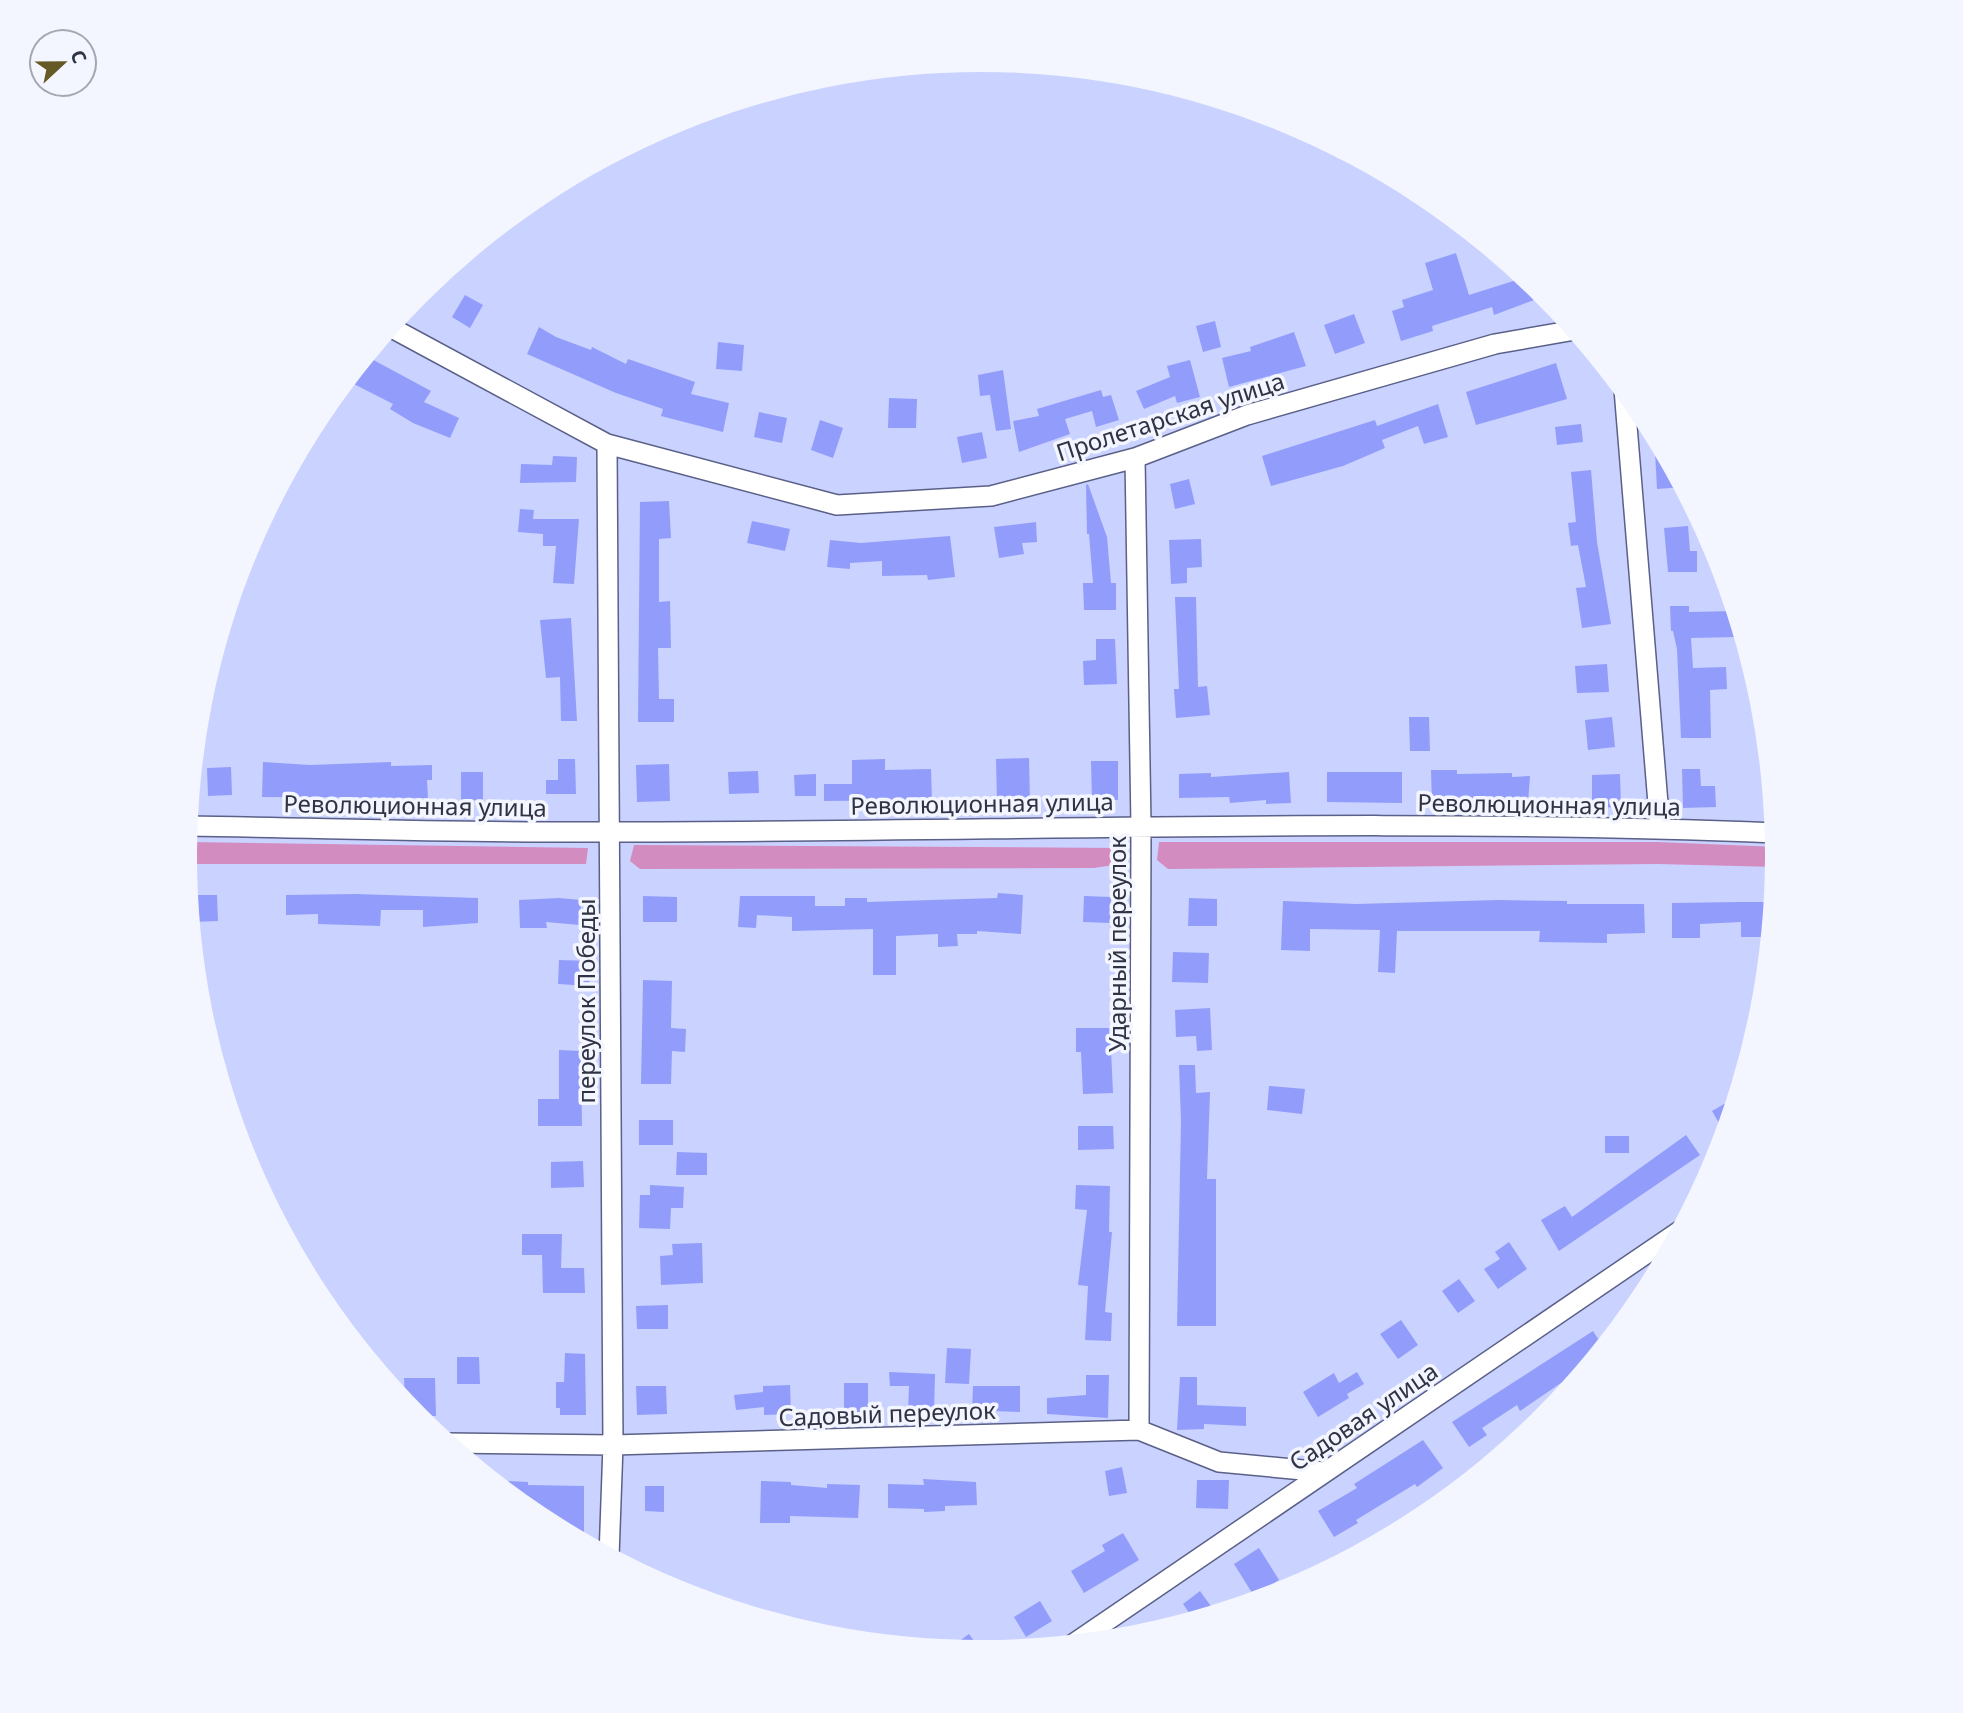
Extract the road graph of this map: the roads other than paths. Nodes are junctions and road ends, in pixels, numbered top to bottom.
1 (398, 331) edge
2 (1565, 332) edge
3 (1626, 409) edge
4 (607, 444) junction
5 (1135, 458) junction
6 (198, 826) edge
7 (1141, 826) junction
8 (1660, 828) junction
9 (609, 832) junction
10 (1766, 833) edge
11 (1666, 1240) edge
12 (1139, 1430) junction
13 (460, 1443) edge
14 (613, 1445) junction
15 (1324, 1472) junction
16 (610, 1547) edge
17 (1087, 1634) edge

1 - 4 street, Пролетарская улица
2 - 5 street, Пролетарская улица
3 - 8 street
4 - 5 street, Пролетарская улица
4 - 9 street, переулок Победы
5 - 7 street, Ударный переулок
6 - 9 street, Революционная улица
7 - 8 street, Революционная улица
7 - 9 street, Революционная улица
7 - 12 street, Ударный переулок
8 - 10 street, Революционная улица
9 - 14 street, переулок Победы
11 - 15 street, Садовая улица
12 - 14 street, Садовый переулок
12 - 15 street, Садовый переулок
13 - 14 street, Садовый переулок
14 - 16 street, переулок Победы
15 - 17 street, Садовая улица

